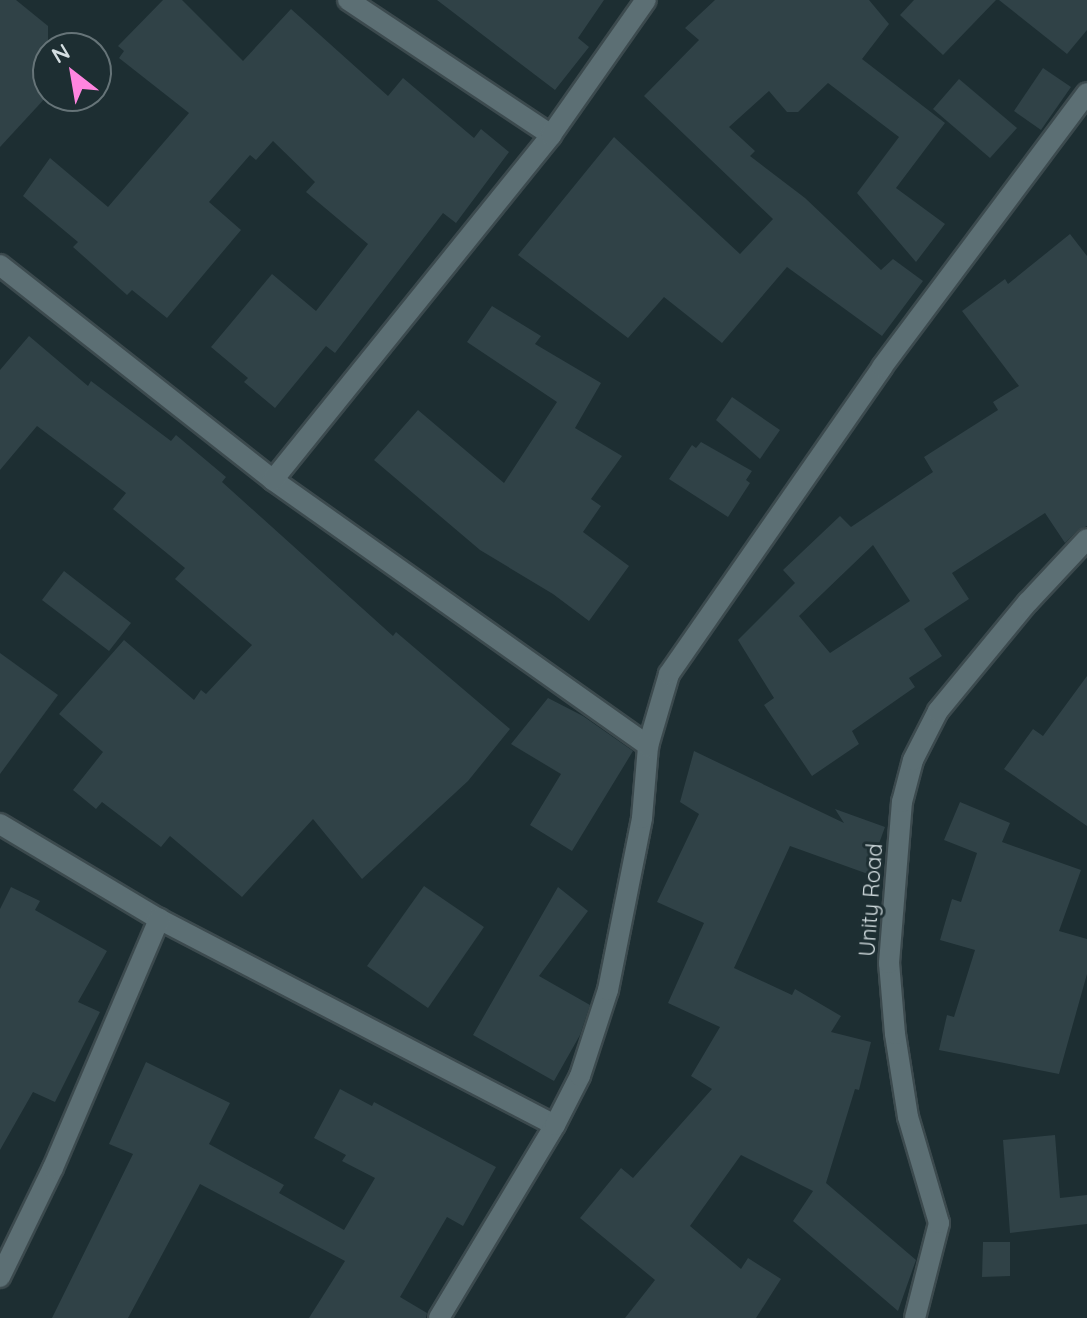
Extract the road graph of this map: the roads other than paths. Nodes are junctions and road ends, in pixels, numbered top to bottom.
1 (348, 0) edge
2 (646, 0) edge
3 (1087, 93) edge
4 (551, 135) junction
5 (0, 265) edge
6 (273, 480) junction
7 (1087, 539) edge
8 (648, 746) junction
9 (0, 824) edge
10 (159, 919) junction
11 (555, 1125) junction
12 (0, 1277) edge
13 (439, 1318) edge
14 (915, 1318) edge

1 - 4 street
2 - 4 street
3 - 8 street
4 - 6 street
5 - 6 street
6 - 8 street
7 - 14 street, Unity Road
8 - 11 street
9 - 10 street
10 - 11 street
10 - 12 street
11 - 13 street

